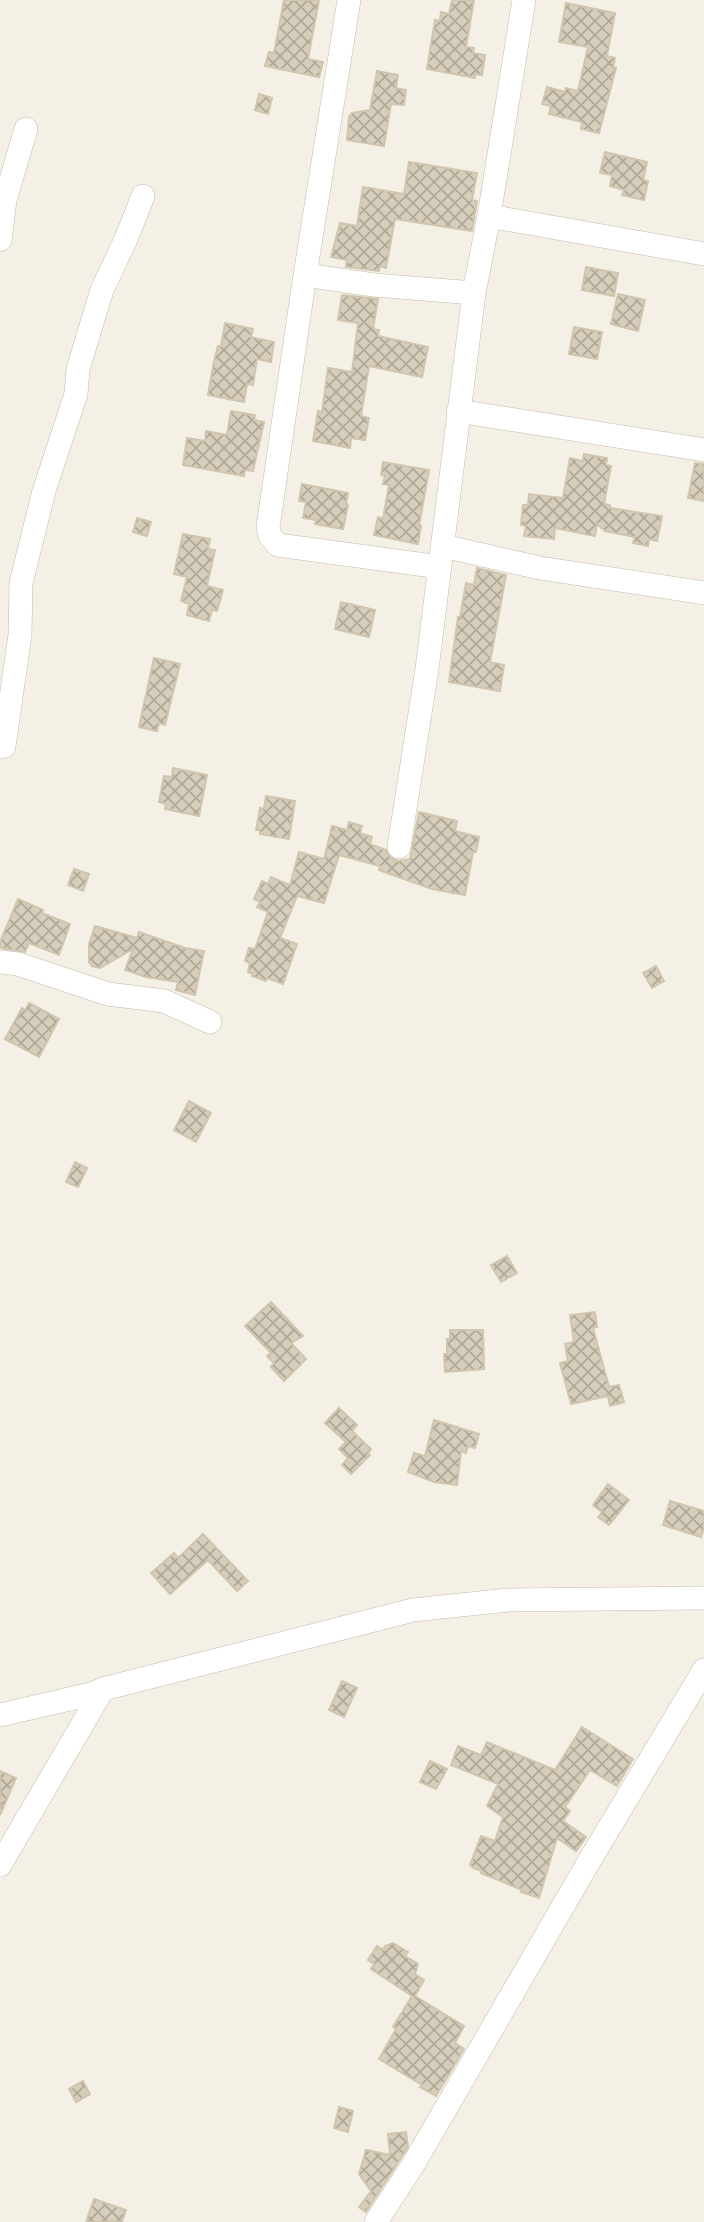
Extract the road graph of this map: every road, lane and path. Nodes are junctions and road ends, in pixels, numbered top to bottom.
1 (349, 0) edge
2 (524, 0) edge
3 (26, 129) dead end
4 (143, 196) dead end
5 (489, 216) junction
6 (0, 240) edge
7 (704, 254) edge
8 (305, 275) junction
9 (474, 293) junction
10 (458, 411) junction
11 (704, 450) edge
12 (441, 557) junction
13 (704, 593) edge
14 (0, 747) edge
15 (399, 847) dead end
16 (0, 962) edge
17 (210, 1022) dead end
18 (704, 1598) edge
19 (704, 1670) edge
20 (103, 1689) junction
21 (0, 1715) edge
22 (0, 1866) edge
23 (376, 2222) edge

1 - 8 street
2 - 5 street
3 - 6 street
4 - 14 street
5 - 7 street
5 - 9 street
8 - 9 street
8 - 12 street
9 - 10 street
10 - 11 street
10 - 12 street
12 - 13 street
12 - 15 street
16 - 17 street
18 - 20 street
19 - 23 street
20 - 21 street
20 - 22 street

